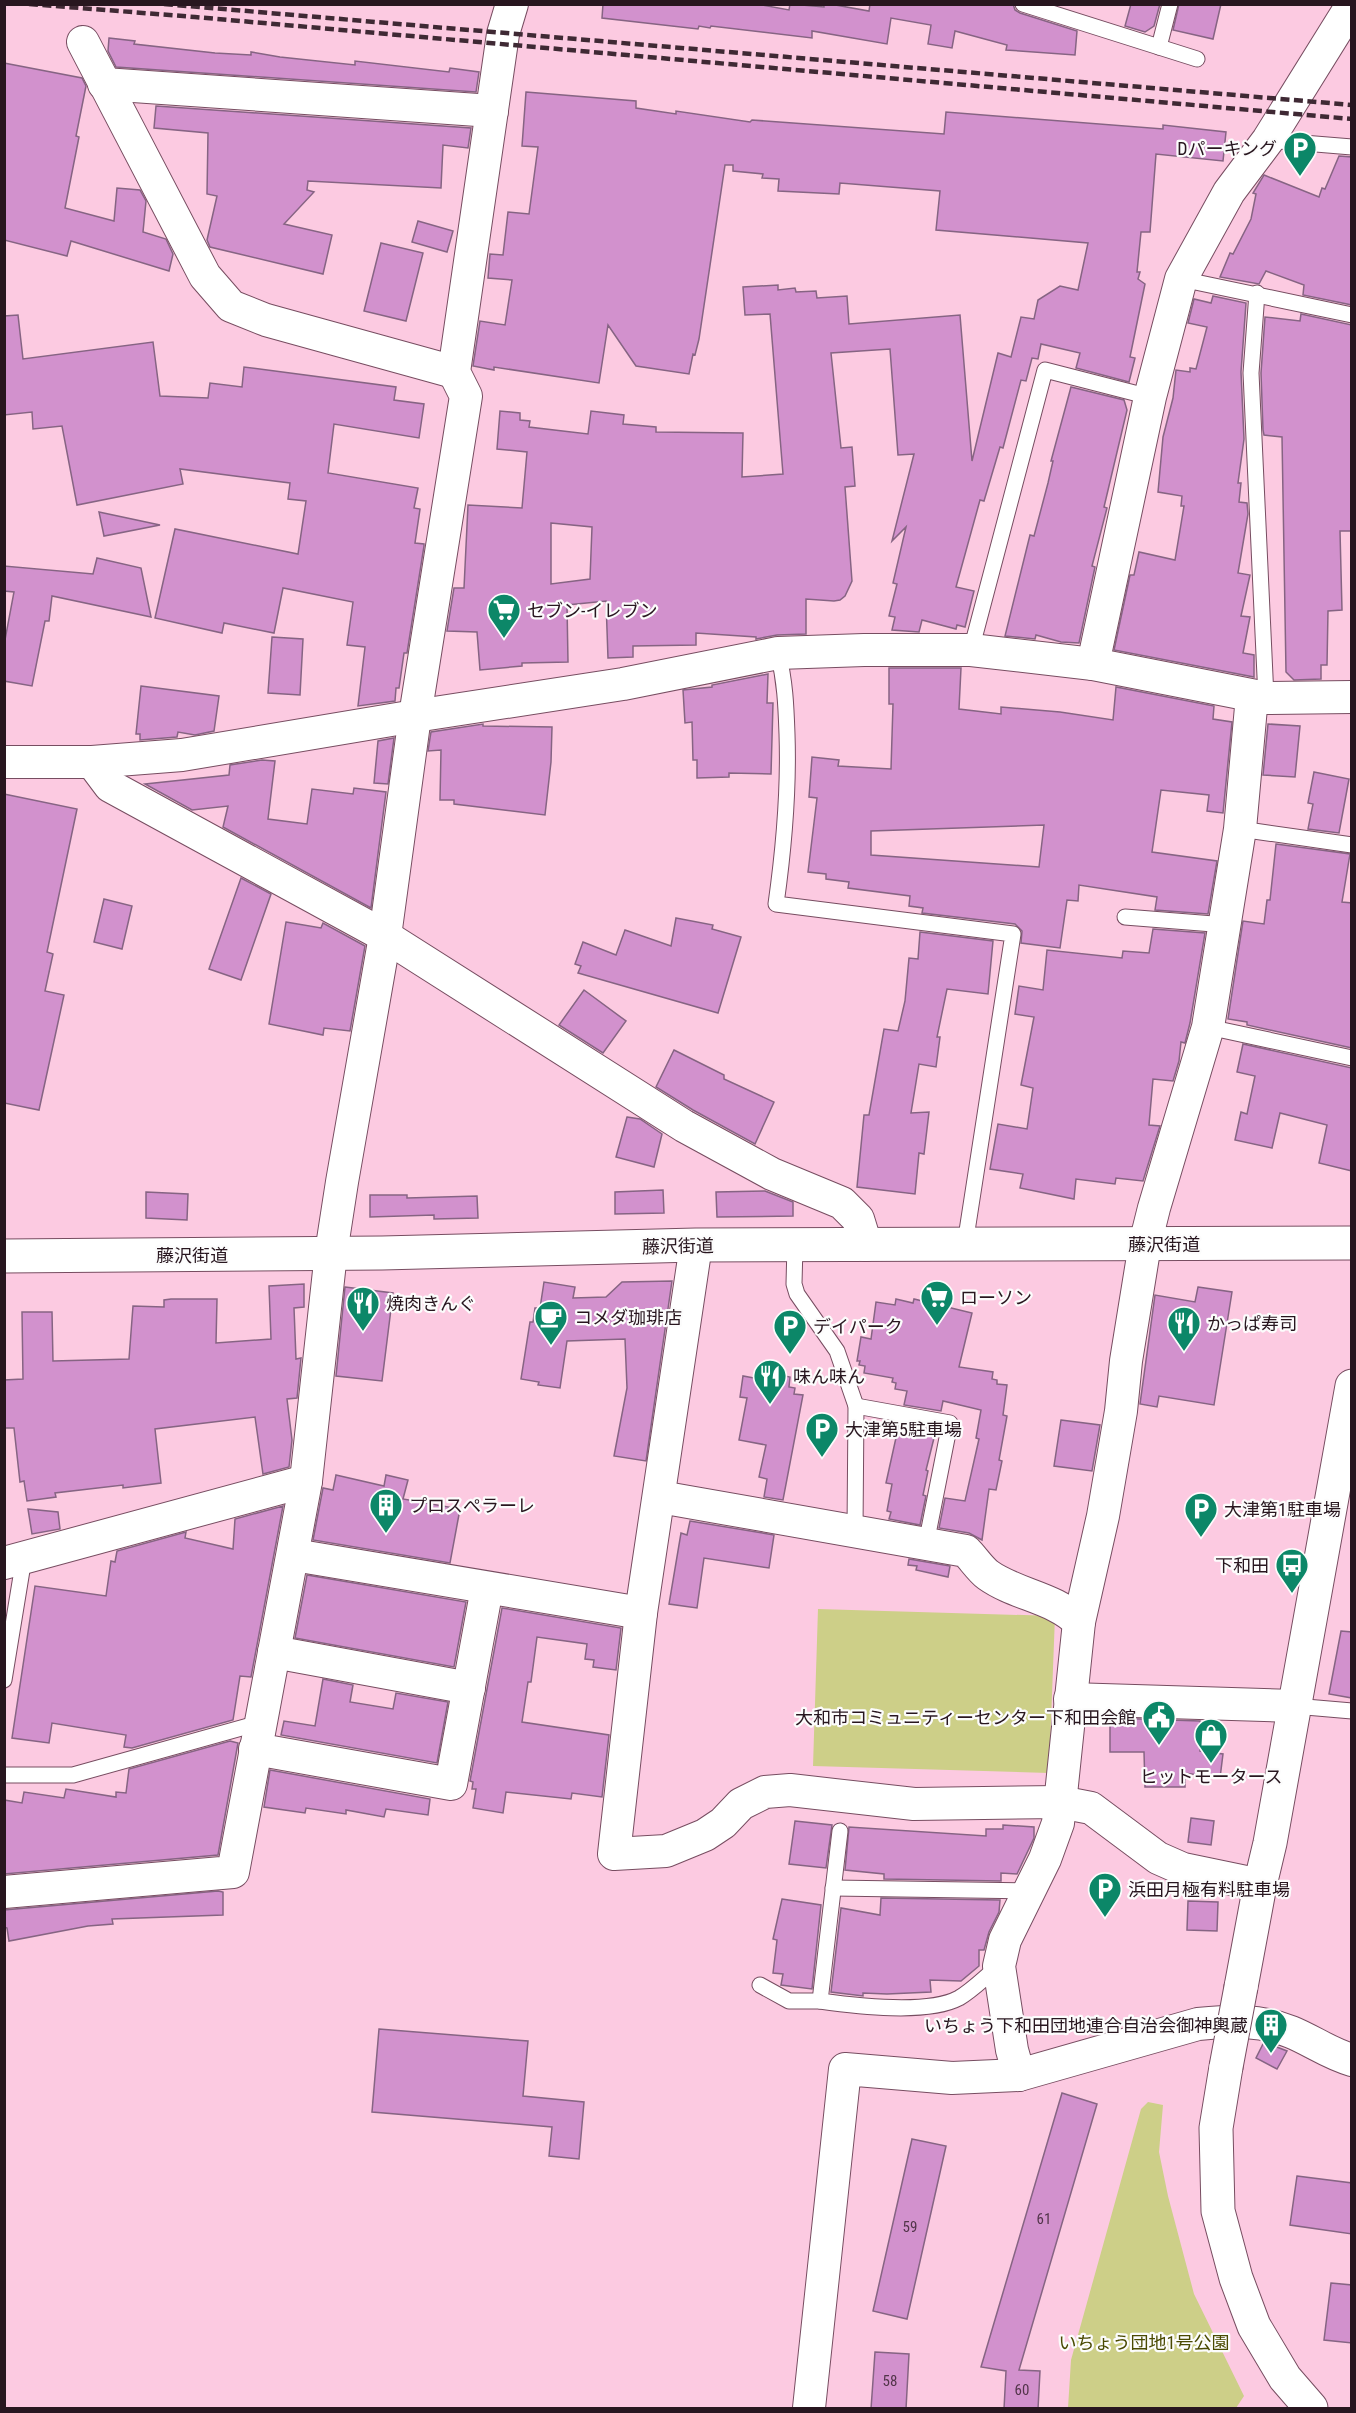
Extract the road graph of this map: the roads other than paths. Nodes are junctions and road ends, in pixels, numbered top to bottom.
1 (512, 4) edge
2 (1023, 4) edge
3 (1170, 4) edge
4 (1352, 5) edge
5 (82, 42) dead end
6 (1159, 47) junction
7 (1197, 59) dead end
8 (104, 84) junction
9 (492, 111) junction
10 (1268, 140) junction
11 (1352, 147) edge
12 (1181, 279) junction
13 (1257, 293) junction
14 (1352, 315) edge
15 (454, 372) junction
16 (1150, 397) junction
17 (971, 650) junction
18 (778, 653) junction
19 (1093, 664) junction
20 (1259, 697) junction
21 (1352, 697) edge
22 (415, 716) junction
23 (4, 762) edge
24 (92, 762) junction
25 (1240, 829) junction
26 (1352, 845) edge
27 (1125, 917) dead end
28 (1226, 925) junction
29 (385, 936) junction
30 (1208, 1027) junction
31 (1352, 1058) edge
32 (965, 1244) junction
33 (1145, 1244) junction
34 (1352, 1244) edge
35 (696, 1245) junction
36 (795, 1245) junction
37 (866, 1245) junction
38 (331, 1253) junction
39 (4, 1256) edge
40 (1352, 1386) edge
41 (856, 1406) junction
42 (306, 1481) junction
43 (660, 1497) junction
44 (855, 1530) junction
45 (926, 1544) junction
46 (294, 1555) junction
47 (14, 1560) edge
48 (487, 1588) junction
49 (641, 1613) junction
50 (1079, 1622) junction
51 (274, 1653) junction
52 (4, 1680) edge
53 (469, 1688) junction
54 (1070, 1699) junction
55 (1294, 1706) junction
56 (1352, 1711) edge
57 (257, 1736) junction
58 (4, 1775) edge
59 (1060, 1802) junction
60 (840, 1831) dead end
61 (1260, 1885) junction
62 (833, 1888) junction
63 (1028, 1891) junction
64 (4, 1892) edge
65 (999, 1966) junction
66 (760, 1985) dead end
67 (820, 2001) junction
68 (1352, 2060) edge
69 (1019, 2075) junction
70 (809, 2409) edge
71 (1311, 2409) edge

1 - 9 street
2 - 6 lane
3 - 6 lane
4 - 10 street
5 - 8 street
6 - 7 lane
8 - 9 street
8 - 15 street
9 - 15 street
10 - 11 lane
10 - 12 street
12 - 13 lane
12 - 16 street
13 - 14 lane
13 - 20 lane
15 - 22 street
16 - 17 lane
16 - 19 street
17 - 18 street
17 - 19 street
18 - 22 street
18 - 32 lane
19 - 20 street
20 - 21 street
20 - 25 street
22 - 24 street
22 - 29 street
23 - 24 street
24 - 29 street
25 - 26 lane
25 - 28 street
27 - 28 lane
28 - 30 street
29 - 37 street
29 - 38 street
30 - 31 lane
30 - 33 street
32 - 33 main road, 藤沢街道
32 - 37 main road, 藤沢街道
33 - 34 main road, 藤沢街道
33 - 50 street
35 - 36 main road, 藤沢街道
35 - 38 main road, 藤沢街道
35 - 43 street
36 - 37 main road, 藤沢街道
36 - 41 lane
38 - 39 main road, 藤沢街道
38 - 42 street
40 - 55 main road
41 - 44 lane
41 - 45 lane
42 - 46 street
42 - 47 street
43 - 44 street
43 - 49 street
44 - 45 street
45 - 50 street
46 - 48 street
46 - 51 street
47 - 52 lane
48 - 49 street
48 - 53 street
49 - 59 street
50 - 54 street
51 - 53 street
51 - 57 street
53 - 57 street
54 - 55 street
54 - 59 street
55 - 56 lane
55 - 61 main road
57 - 58 lane
57 - 64 street
59 - 61 street
59 - 63 street
60 - 62 lane
61 - 71 main road, bridge
62 - 63 lane
62 - 67 lane
63 - 65 street
65 - 67 lane
65 - 69 street
66 - 67 lane
68 - 69 street
69 - 70 street

